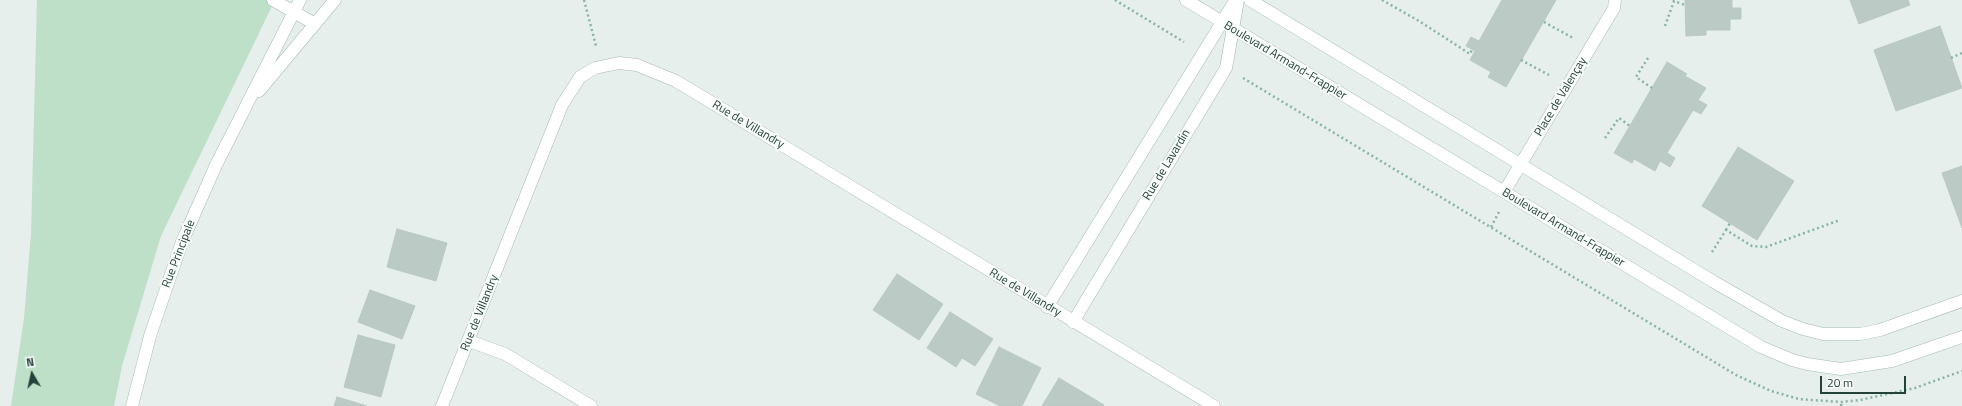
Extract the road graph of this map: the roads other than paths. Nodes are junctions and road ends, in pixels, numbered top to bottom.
1 (273, 0) edge
2 (300, 0) edge
3 (335, 0) edge
4 (1186, 0) edge
5 (1237, 0) edge
6 (1250, 0) edge
7 (1615, 0) edge
8 (294, 13) junction
9 (315, 24) junction
10 (1228, 26) junction
11 (244, 109) junction
12 (1521, 164) junction
13 (1504, 192) junction
14 (1962, 301) edge
15 (1047, 307) junction
16 (1073, 322) junction
17 (1962, 337) edge
18 (469, 341) junction
19 (132, 406) edge
20 (442, 406) edge
21 (591, 406) edge
22 (1214, 406) edge

1 - 8 street
2 - 8 street, Rue Principale
3 - 9 street, Rue Principale
4 - 10 street, Boulevard Armand-Frappier
5 - 10 street, Rue de Lavardin
6 - 12 street
7 - 12 street, Place de Valençay
8 - 9 street
8 - 11 street, Rue Principale
9 - 11 street, Rue Principale
10 - 13 street, Boulevard Armand-Frappier
10 - 15 street, Rue de Lavardin
10 - 16 street, Rue de Lavardin
11 - 19 street, Rue Principale
12 - 13 street, Place de Valençay
12 - 14 street
13 - 17 street, Boulevard Armand-Frappier
15 - 16 street, Rue de Villandry
15 - 18 street, Rue de Villandry
16 - 22 street, Rue de Villandry
18 - 20 street, Rue de Villandry
18 - 21 street

